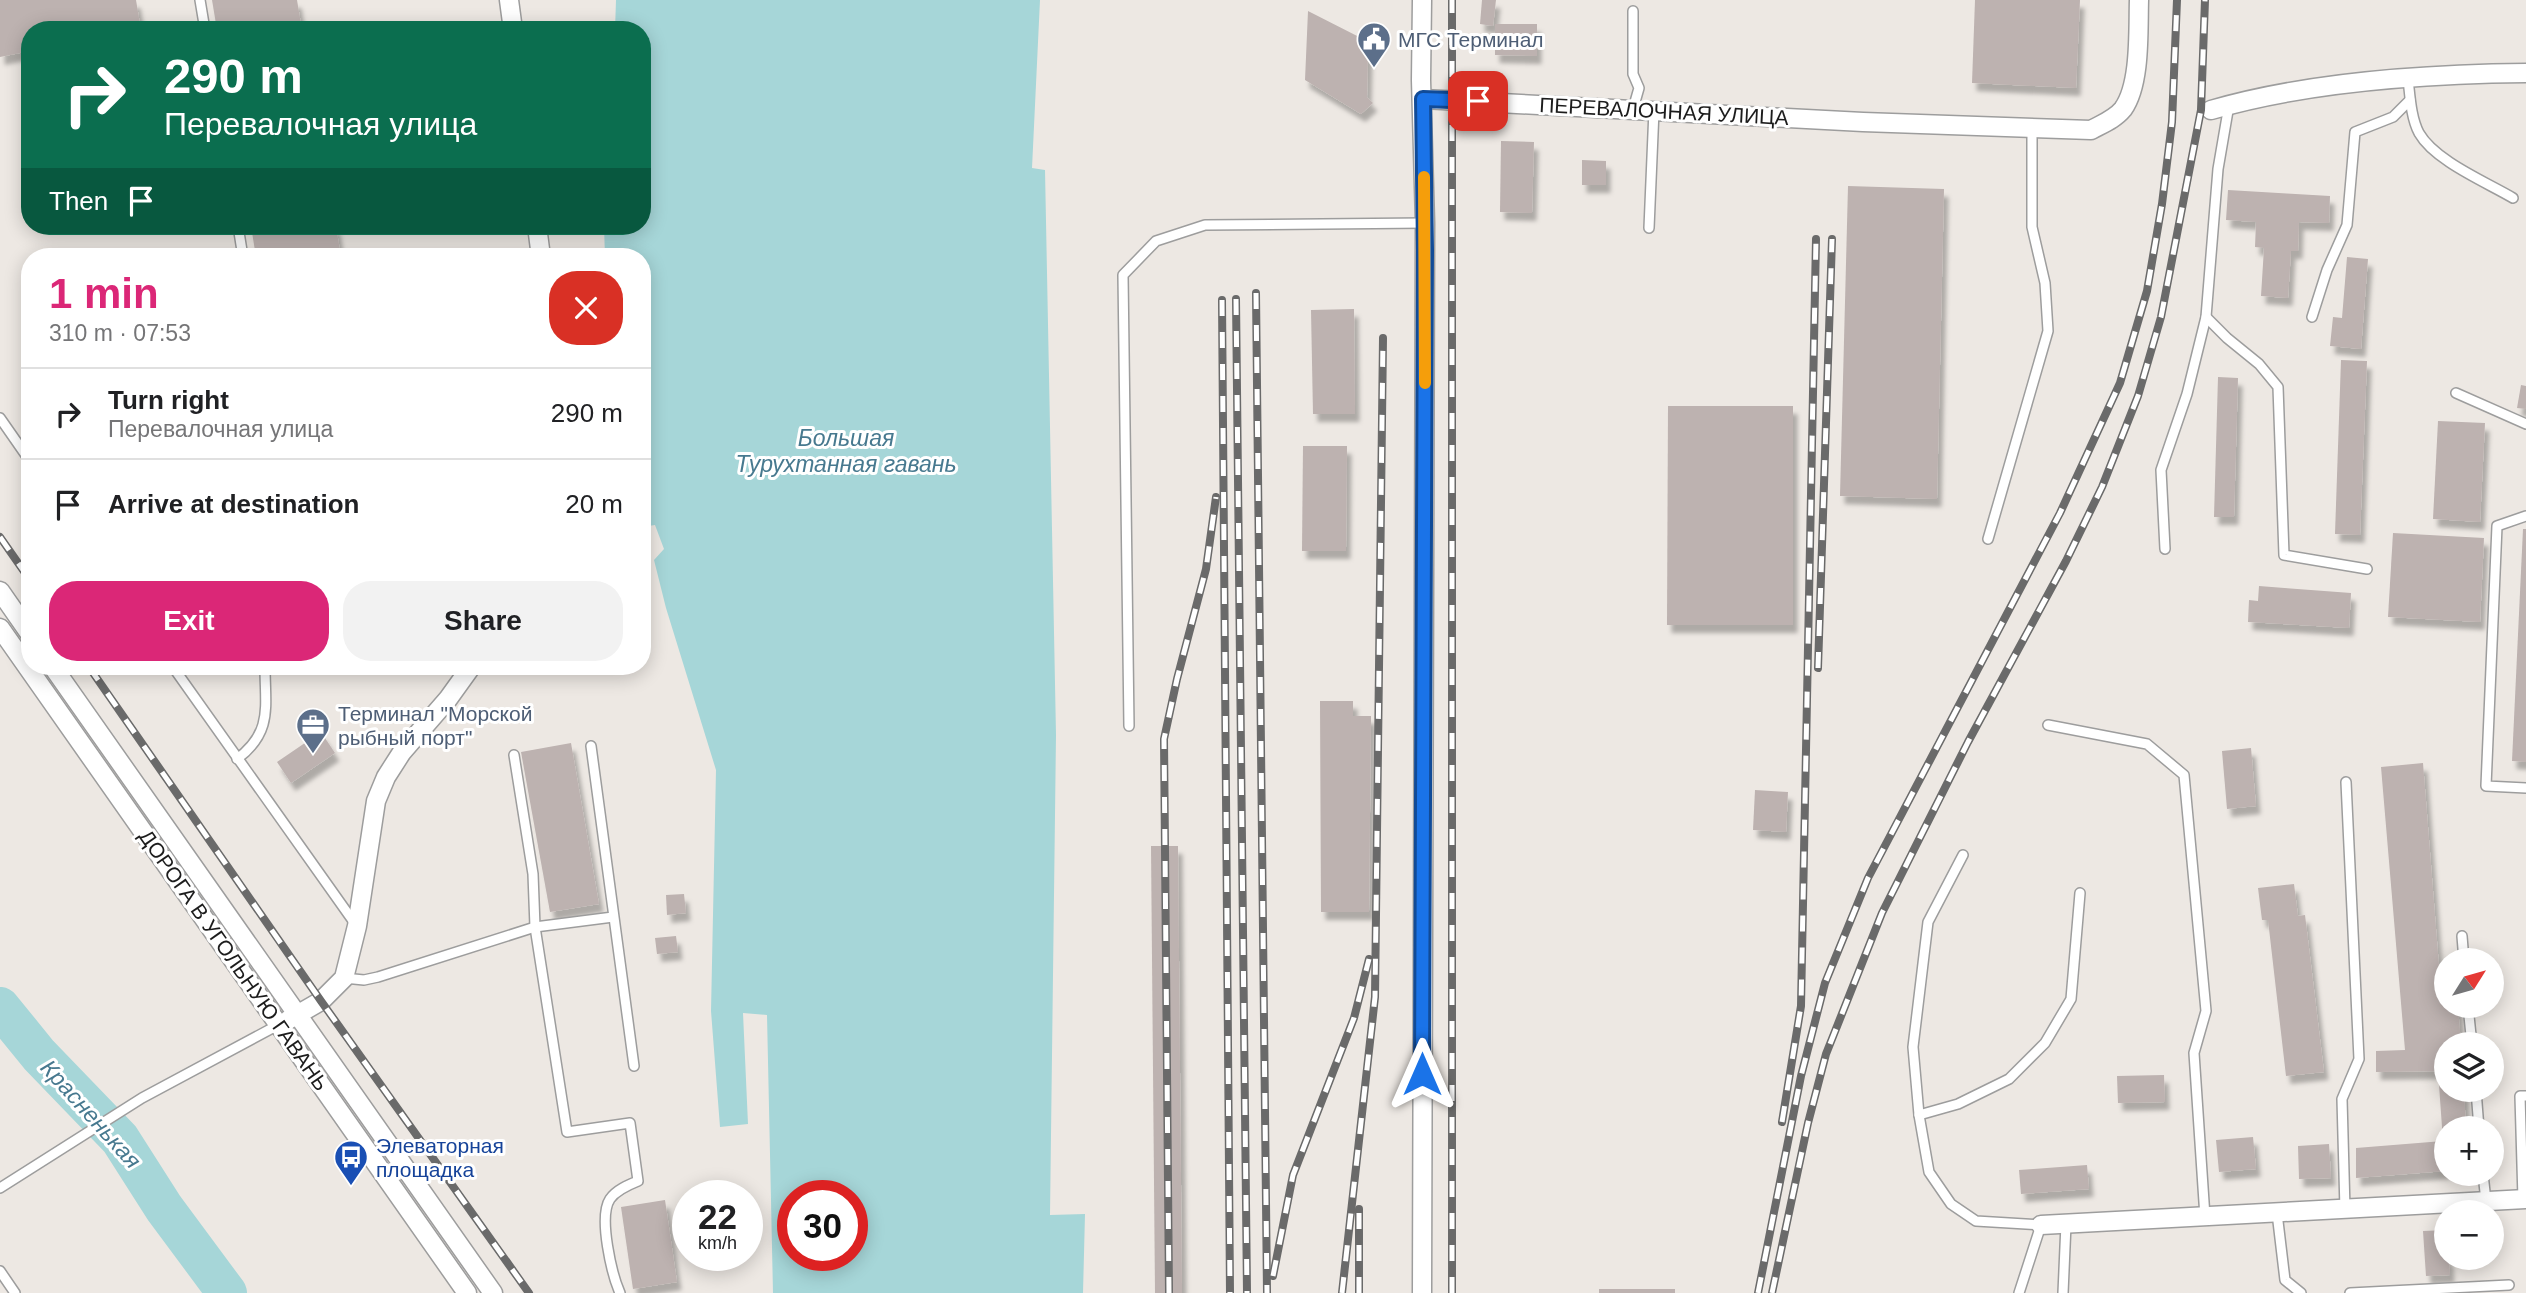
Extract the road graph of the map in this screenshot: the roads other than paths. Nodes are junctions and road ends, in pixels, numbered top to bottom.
1 (200, 0) edge
2 (509, 0) edge
3 (1422, 0) edge
4 (2139, 0) edge
5 (1633, 11) dead end
6 (204, 21) edge
7 (512, 21) edge
8 (2526, 72) edge
9 (2408, 79) junction
10 (1423, 99) junction
11 (2410, 100) junction
12 (2229, 105) junction
13 (1633, 109) junction
14 (1654, 110) junction
15 (2211, 110) dead end
16 (2032, 128) junction
17 (2513, 198) dead end
18 (1425, 223) junction
19 (1649, 228) dead end
20 (2206, 317) junction
21 (2312, 317) dead end
22 (2456, 393) dead end
23 (0, 418) edge
24 (2526, 424) edge
25 (21, 448) edge
26 (2526, 516) edge
27 (1988, 539) dead end
28 (2165, 549) dead end
29 (2367, 569) dead end
30 (0, 591) edge
31 (21, 621) edge
32 (0, 628) edge
33 (21, 658) edge
34 (33, 675) edge
35 (59, 675) edge
36 (179, 675) edge
37 (265, 675) edge
38 (465, 675) edge
39 (2048, 724) dead end
40 (1129, 726) dead end
41 (590, 746) dead end
42 (514, 755) dead end
43 (237, 758) junction
44 (2346, 782) dead end
45 (2526, 788) edge
46 (1963, 855) dead end
47 (2080, 893) dead end
48 (613, 917) junction
49 (356, 926) junction
50 (535, 927) junction
51 (2462, 936) dead end
52 (2463, 948) edge
53 (344, 978) junction
54 (298, 1015) junction
55 (280, 1024) junction
56 (634, 1066) dead end
57 (2526, 1096) edge
58 (1919, 1115) junction
59 (0, 1188) edge
60 (2525, 1199) edge
61 (2504, 1200) edge
62 (2434, 1204) edge
63 (2345, 1210) junction
64 (2277, 1213) junction
65 (2206, 1217) junction
66 (2066, 1224) junction
67 (2041, 1225) junction
68 (0, 1271) edge
69 (2509, 1285) dead end
70 (15, 1293) edge
71 (467, 1293) edge
72 (493, 1293) edge
73 (620, 1293) edge
74 (1422, 1293) edge
75 (2019, 1293) edge
76 (2063, 1293) edge
77 (2301, 1293) edge
78 (2350, 1293) edge

1 - 6 lane
2 - 7 street
3 - 10 street
4 - 16 street, ПЕРЕВАЛОЧНАЯ УЛИЦА
5 - 13 lane
8 - 9 street
9 - 11 lane
9 - 12 street
10 - 13 street, ПЕРЕВАЛОЧНАЯ УЛИЦА
10 - 18 street
11 - 17 lane
11 - 21 lane
12 - 15 street
12 - 20 lane
13 - 14 street, ПЕРЕВАЛОЧНАЯ УЛИЦА
14 - 16 street, ПЕРЕВАЛОЧНАЯ УЛИЦА
14 - 19 lane
16 - 27 lane
18 - 40 lane
18 - 74 street
20 - 28 lane
20 - 29 lane
22 - 24 lane
23 - 25 lane
26 - 45 lane
30 - 31 street
32 - 33 street, ДОРОГА В УГОЛЬНУЮ ГАВАНЬ
34 - 55 street, ДОРОГА В УГОЛЬНУЮ ГАВАНЬ
35 - 54 street, ДОРОГА В УГОЛЬНУЮ ГАВАНЬ
36 - 43 lane
37 - 43 lane
38 - 49 street
39 - 65 lane
41 - 48 lane
42 - 50 lane
43 - 49 lane
44 - 63 lane
46 - 58 lane
47 - 58 lane
48 - 50 lane
48 - 56 lane
49 - 53 street
50 - 53 lane
50 - 73 lane
51 - 52 lane
53 - 54 street
54 - 55 street
54 - 72 street, ДОРОГА В УГОЛЬНУЮ ГАВАНЬ
55 - 59 lane
55 - 71 street, ДОРОГА В УГОЛЬНУЮ ГАВАНЬ
57 - 60 lane
58 - 67 lane
60 - 61 street
62 - 63 street
63 - 64 street
64 - 65 street
64 - 77 lane
65 - 66 street
66 - 67 street
66 - 76 lane
67 - 75 lane
68 - 70 lane
69 - 78 lane

